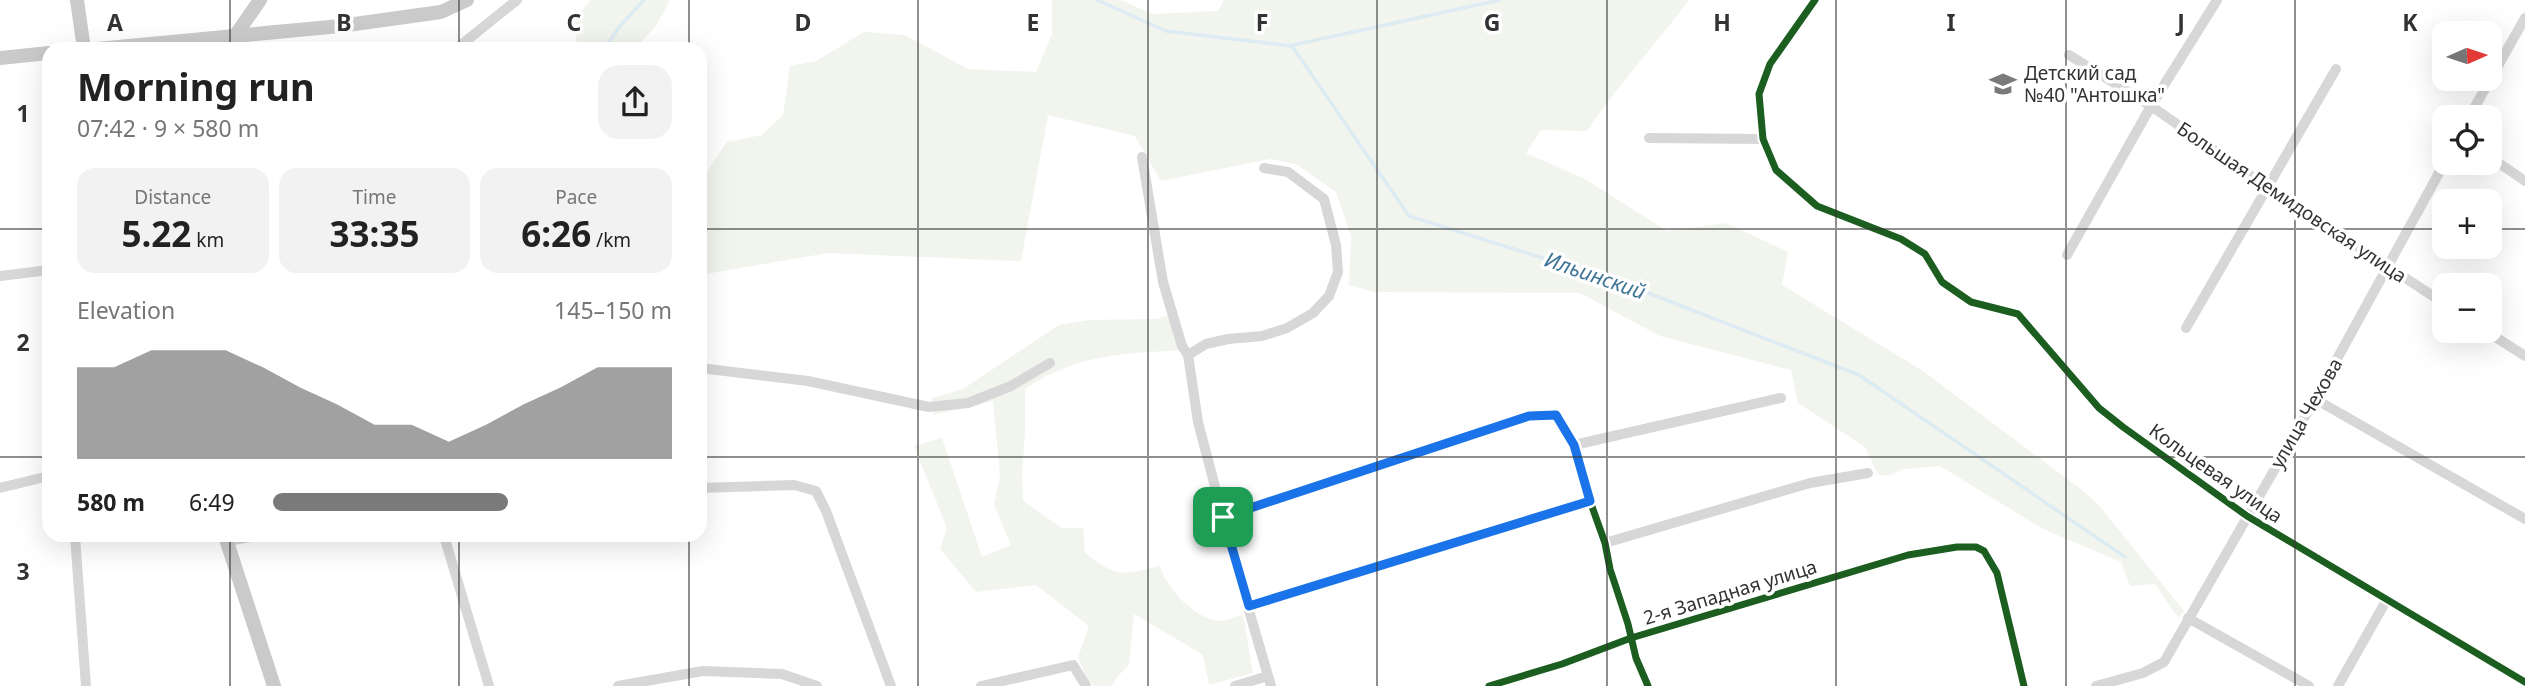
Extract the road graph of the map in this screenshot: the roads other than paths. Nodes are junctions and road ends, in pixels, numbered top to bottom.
1 (77, 0) edge
2 (260, 0) edge
3 (467, 0) edge
4 (517, 0) edge
5 (1815, 0) edge
6 (2217, 0) edge
7 (2525, 18) edge
8 (83, 42) edge
9 (171, 42) edge
10 (231, 42) edge
11 (465, 42) edge
12 (42, 55) edge
13 (2069, 55) dead end
14 (0, 58) edge
15 (2336, 69) dead end
16 (2476, 105) edge
17 (2151, 106) junction
18 (1649, 138) dead end
19 (1763, 139) junction
20 (1142, 156) dead end
21 (2502, 165) edge
22 (1264, 169) dead end
23 (2438, 175) edge
24 (2525, 181) edge
25 (2267, 187) junction
26 (2067, 256) dead end
27 (2388, 267) junction
28 (42, 271) edge
29 (0, 276) edge
30 (2432, 296) edge
31 (2186, 328) dead end
32 (2502, 341) edge
33 (1188, 355) junction
34 (2525, 356) edge
35 (1051, 363) dead end
36 (707, 369) edge
37 (1781, 398) dead end
38 (2315, 399) junction
39 (1574, 445) junction
40 (1868, 474) dead end
41 (42, 478) edge
42 (0, 488) edge
43 (707, 488) edge
44 (1590, 501) junction
45 (2247, 516) junction
46 (1223, 517) junction
47 (2525, 519) edge
48 (75, 542) edge
49 (227, 542) edge
50 (446, 542) edge
51 (1605, 543) junction
52 (2386, 601) junction
53 (1249, 606) junction
54 (2188, 618) junction
55 (1631, 638) junction
56 (1270, 681) edge
57 (2525, 682) edge
58 (1001, 684) edge
59 (86, 686) edge
60 (274, 686) edge
61 (489, 686) edge
62 (618, 686) edge
63 (817, 686) edge
64 (891, 686) edge
65 (981, 686) edge
66 (1086, 686) edge
67 (1234, 686) edge
68 (1489, 686) edge
69 (1648, 686) edge
70 (2024, 686) edge
71 (2096, 686) edge
72 (2309, 686) edge
73 (2338, 686) edge

1 - 8 main road
2 - 10 main road
3 - 9 main road, bridge
4 - 11 street
5 - 19 street
6 - 17 street
7 - 16 street
12 - 14 main road
13 - 17 street, Большая Демидовская улица
15 - 25 street
17 - 25 street, Большая Демидовская улица
17 - 26 street
18 - 19 street
19 - 45 street, Кольцевая улица
20 - 33 street
21 - 24 street
22 - 33 street
23 - 27 street, улица Чехова
25 - 27 street, Большая Демидовская улица
25 - 31 street
27 - 30 street, Большая Демидовская улица
27 - 38 street, улица Чехова
28 - 29 street
32 - 34 street
33 - 46 street
35 - 36 street
37 - 39 street
38 - 45 street, улица Чехова
38 - 47 street
39 - 44 street
39 - 46 street
40 - 51 street
41 - 42 street
43 - 64 street
44 - 51 street
44 - 53 street
45 - 52 street, Кольцевая улица
45 - 54 street, улица Чехова
46 - 53 street
48 - 59 street
49 - 60 main road
50 - 61 street
51 - 55 street
52 - 57 street, Кольцевая улица
52 - 73 street
53 - 56 street
54 - 71 street, улица Чехова
54 - 72 street
55 - 68 street, 2-я Западная улица
55 - 69 street
55 - 70 street, 2-я Западная улица
56 - 67 street
58 - 65 street
58 - 66 street
62 - 63 street

